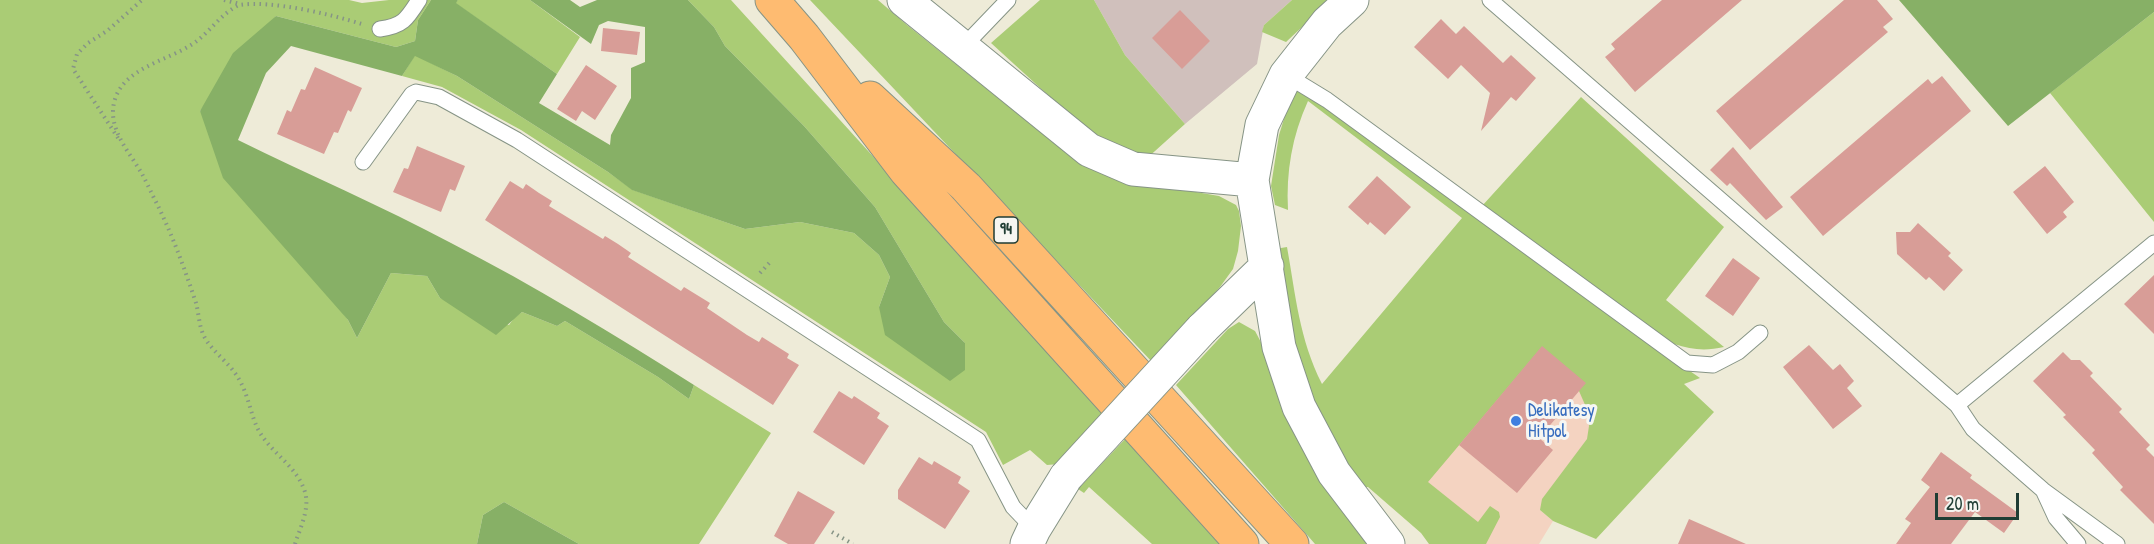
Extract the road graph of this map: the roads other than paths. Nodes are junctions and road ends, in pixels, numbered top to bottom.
1 (419, 0) edge
2 (772, 0) edge
3 (904, 0) edge
4 (926, 0) edge
5 (1008, 0) edge
6 (1352, 0) edge
7 (1490, 0) edge
8 (380, 29) road end
9 (804, 37) junction
10 (962, 48) junction
11 (1286, 75) junction
12 (363, 162) dead end
13 (1252, 180) junction
14 (2154, 243) edge
15 (1267, 266) junction
16 (1760, 333) dead end
17 (1957, 405) junction
18 (2043, 490) junction
19 (1030, 536) edge
20 (1242, 544) edge
21 (1292, 544) edge
22 (1388, 544) edge
23 (2078, 544) edge
24 (2117, 544) edge

1 - 8 lane
2 - 9 main road, 94
3 - 10 street
4 - 10 lane
5 - 10 lane
6 - 11 street
7 - 17 lane
9 - 20 main road, 94
9 - 21 main road, 94
10 - 13 street
11 - 13 street
11 - 16 lane
12 - 19 lane
13 - 15 street
14 - 17 lane
15 - 19 street, bridge
15 - 22 street
17 - 18 lane
18 - 23 lane
18 - 24 lane

